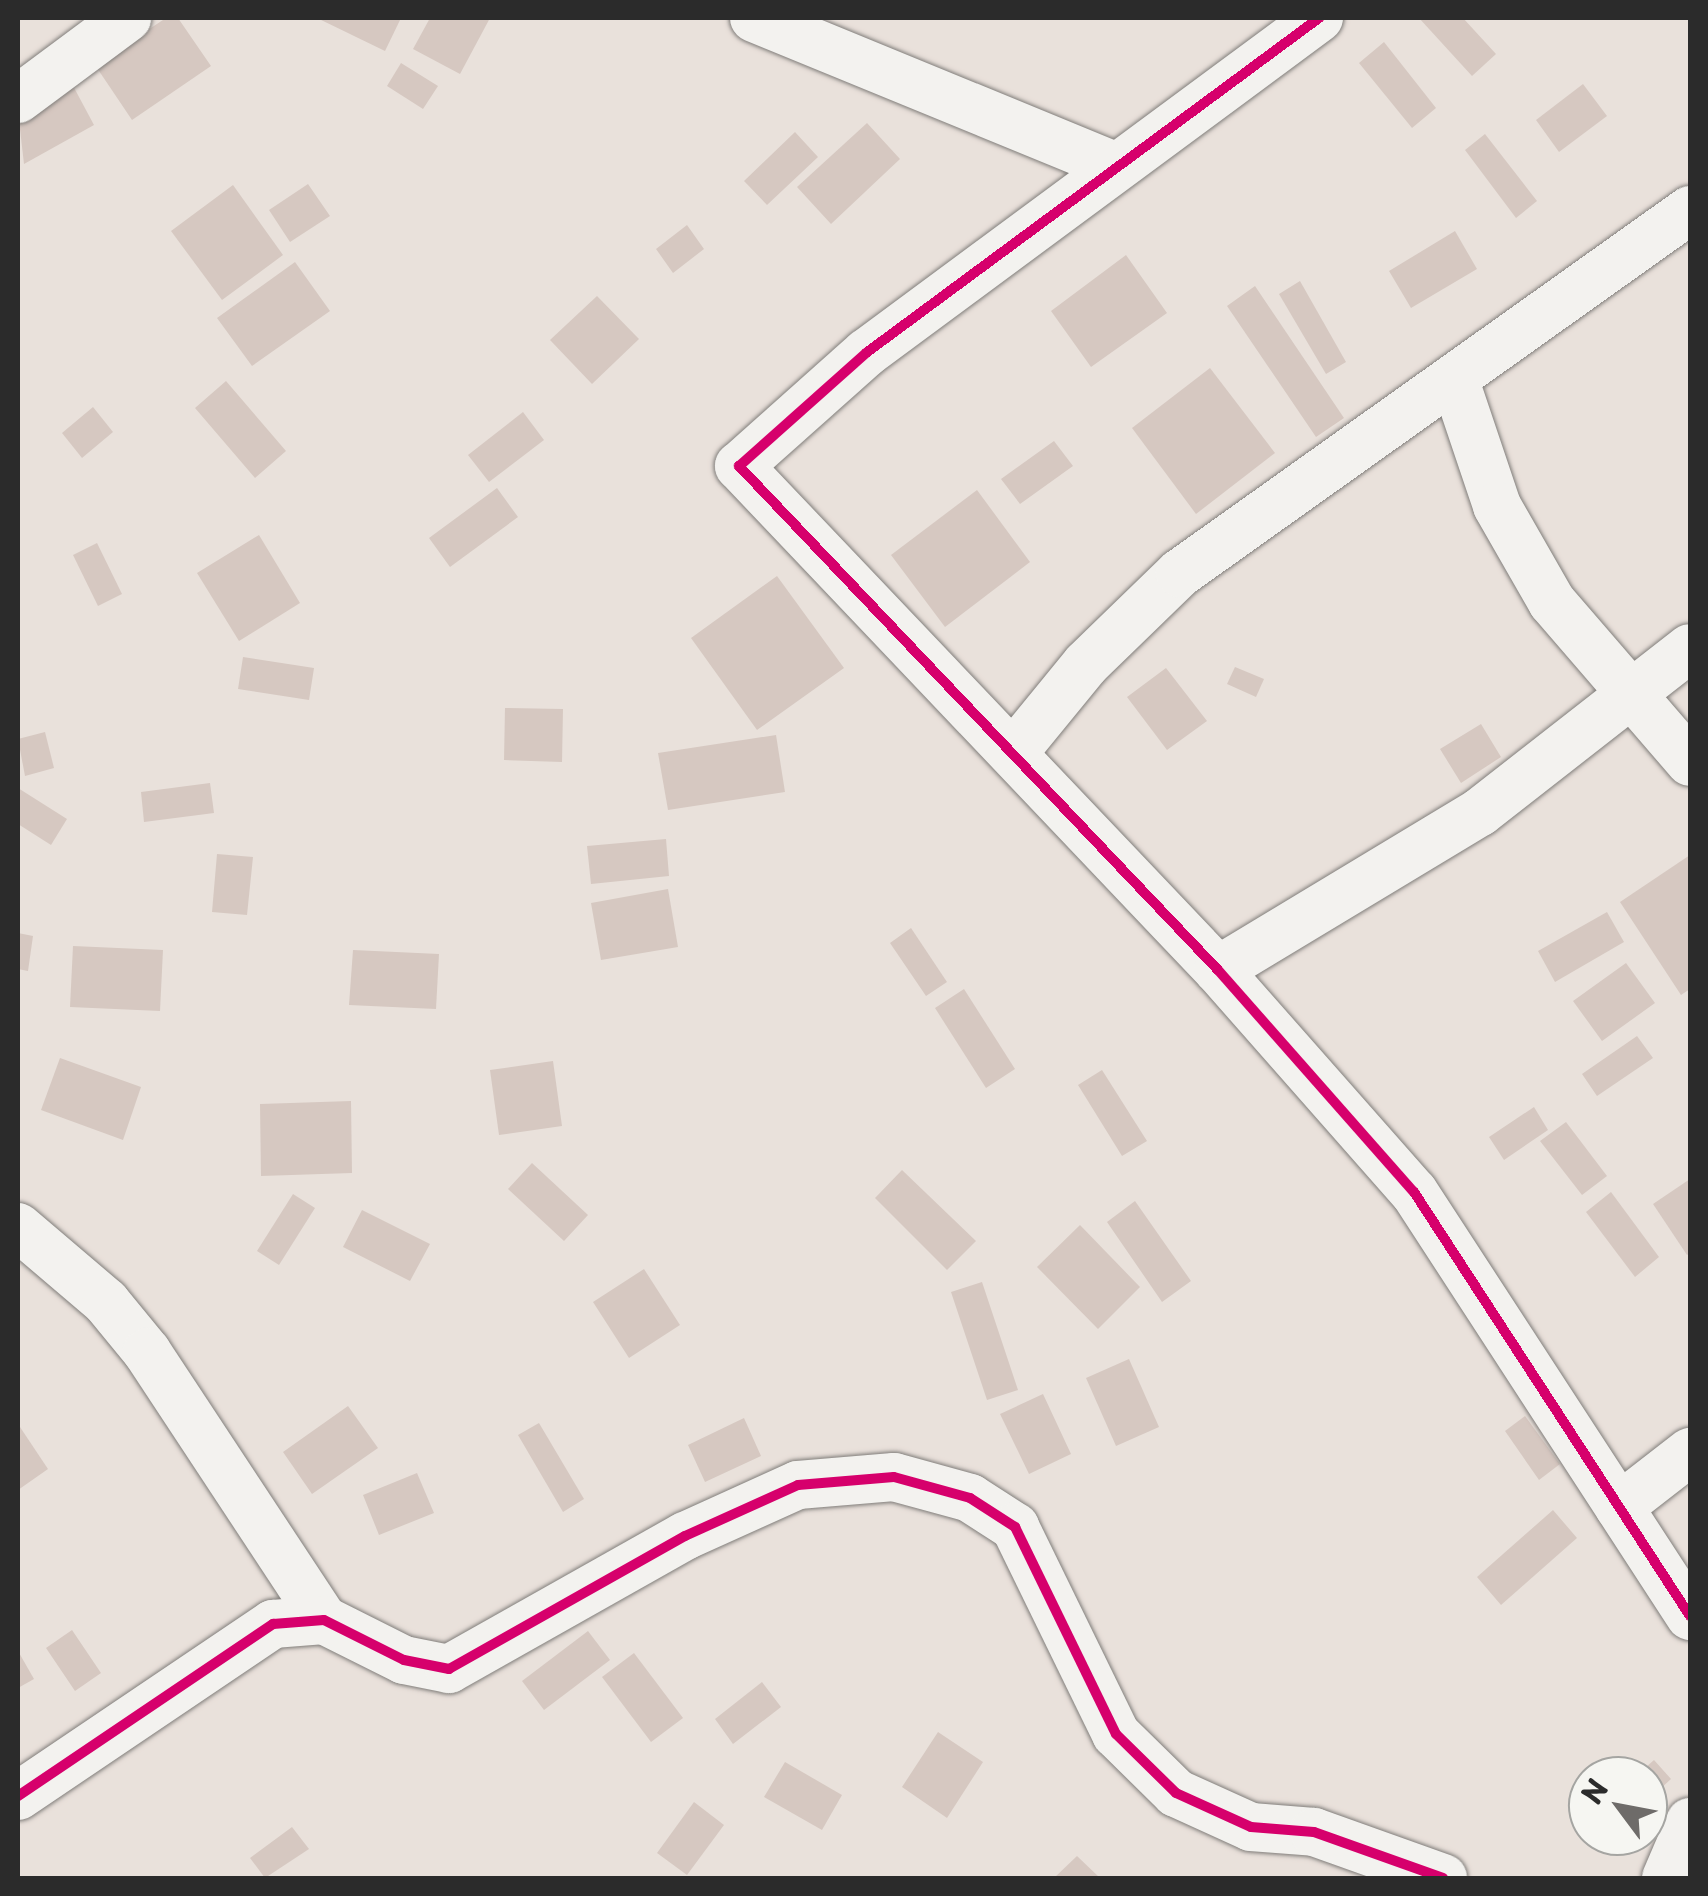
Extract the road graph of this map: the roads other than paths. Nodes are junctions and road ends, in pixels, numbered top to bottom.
1 (128, 18) edge
2 (754, 18) edge
3 (1320, 18) edge
4 (18, 99) edge
5 (1110, 164) junction
6 (1690, 210) edge
7 (1454, 378) junction
8 (1690, 648) edge
9 (1628, 693) junction
10 (1014, 752) junction
11 (1690, 762) edge
12 (1218, 970) junction
13 (18, 1226) edge
14 (1690, 1452) edge
15 (1619, 1506) junction
16 (1690, 1616) edge
17 (324, 1620) junction
18 (18, 1796) edge
19 (1690, 1822) edge
20 (1443, 1878) edge
21 (1666, 1878) edge

1 - 4 street
2 - 5 street
3 - 5 street
5 - 10 street
6 - 7 street
7 - 9 street
7 - 10 street
8 - 9 street
9 - 11 street
9 - 12 street
10 - 12 street
12 - 15 street
13 - 17 street
14 - 15 street
15 - 16 street
17 - 18 street
17 - 20 street
19 - 21 street

